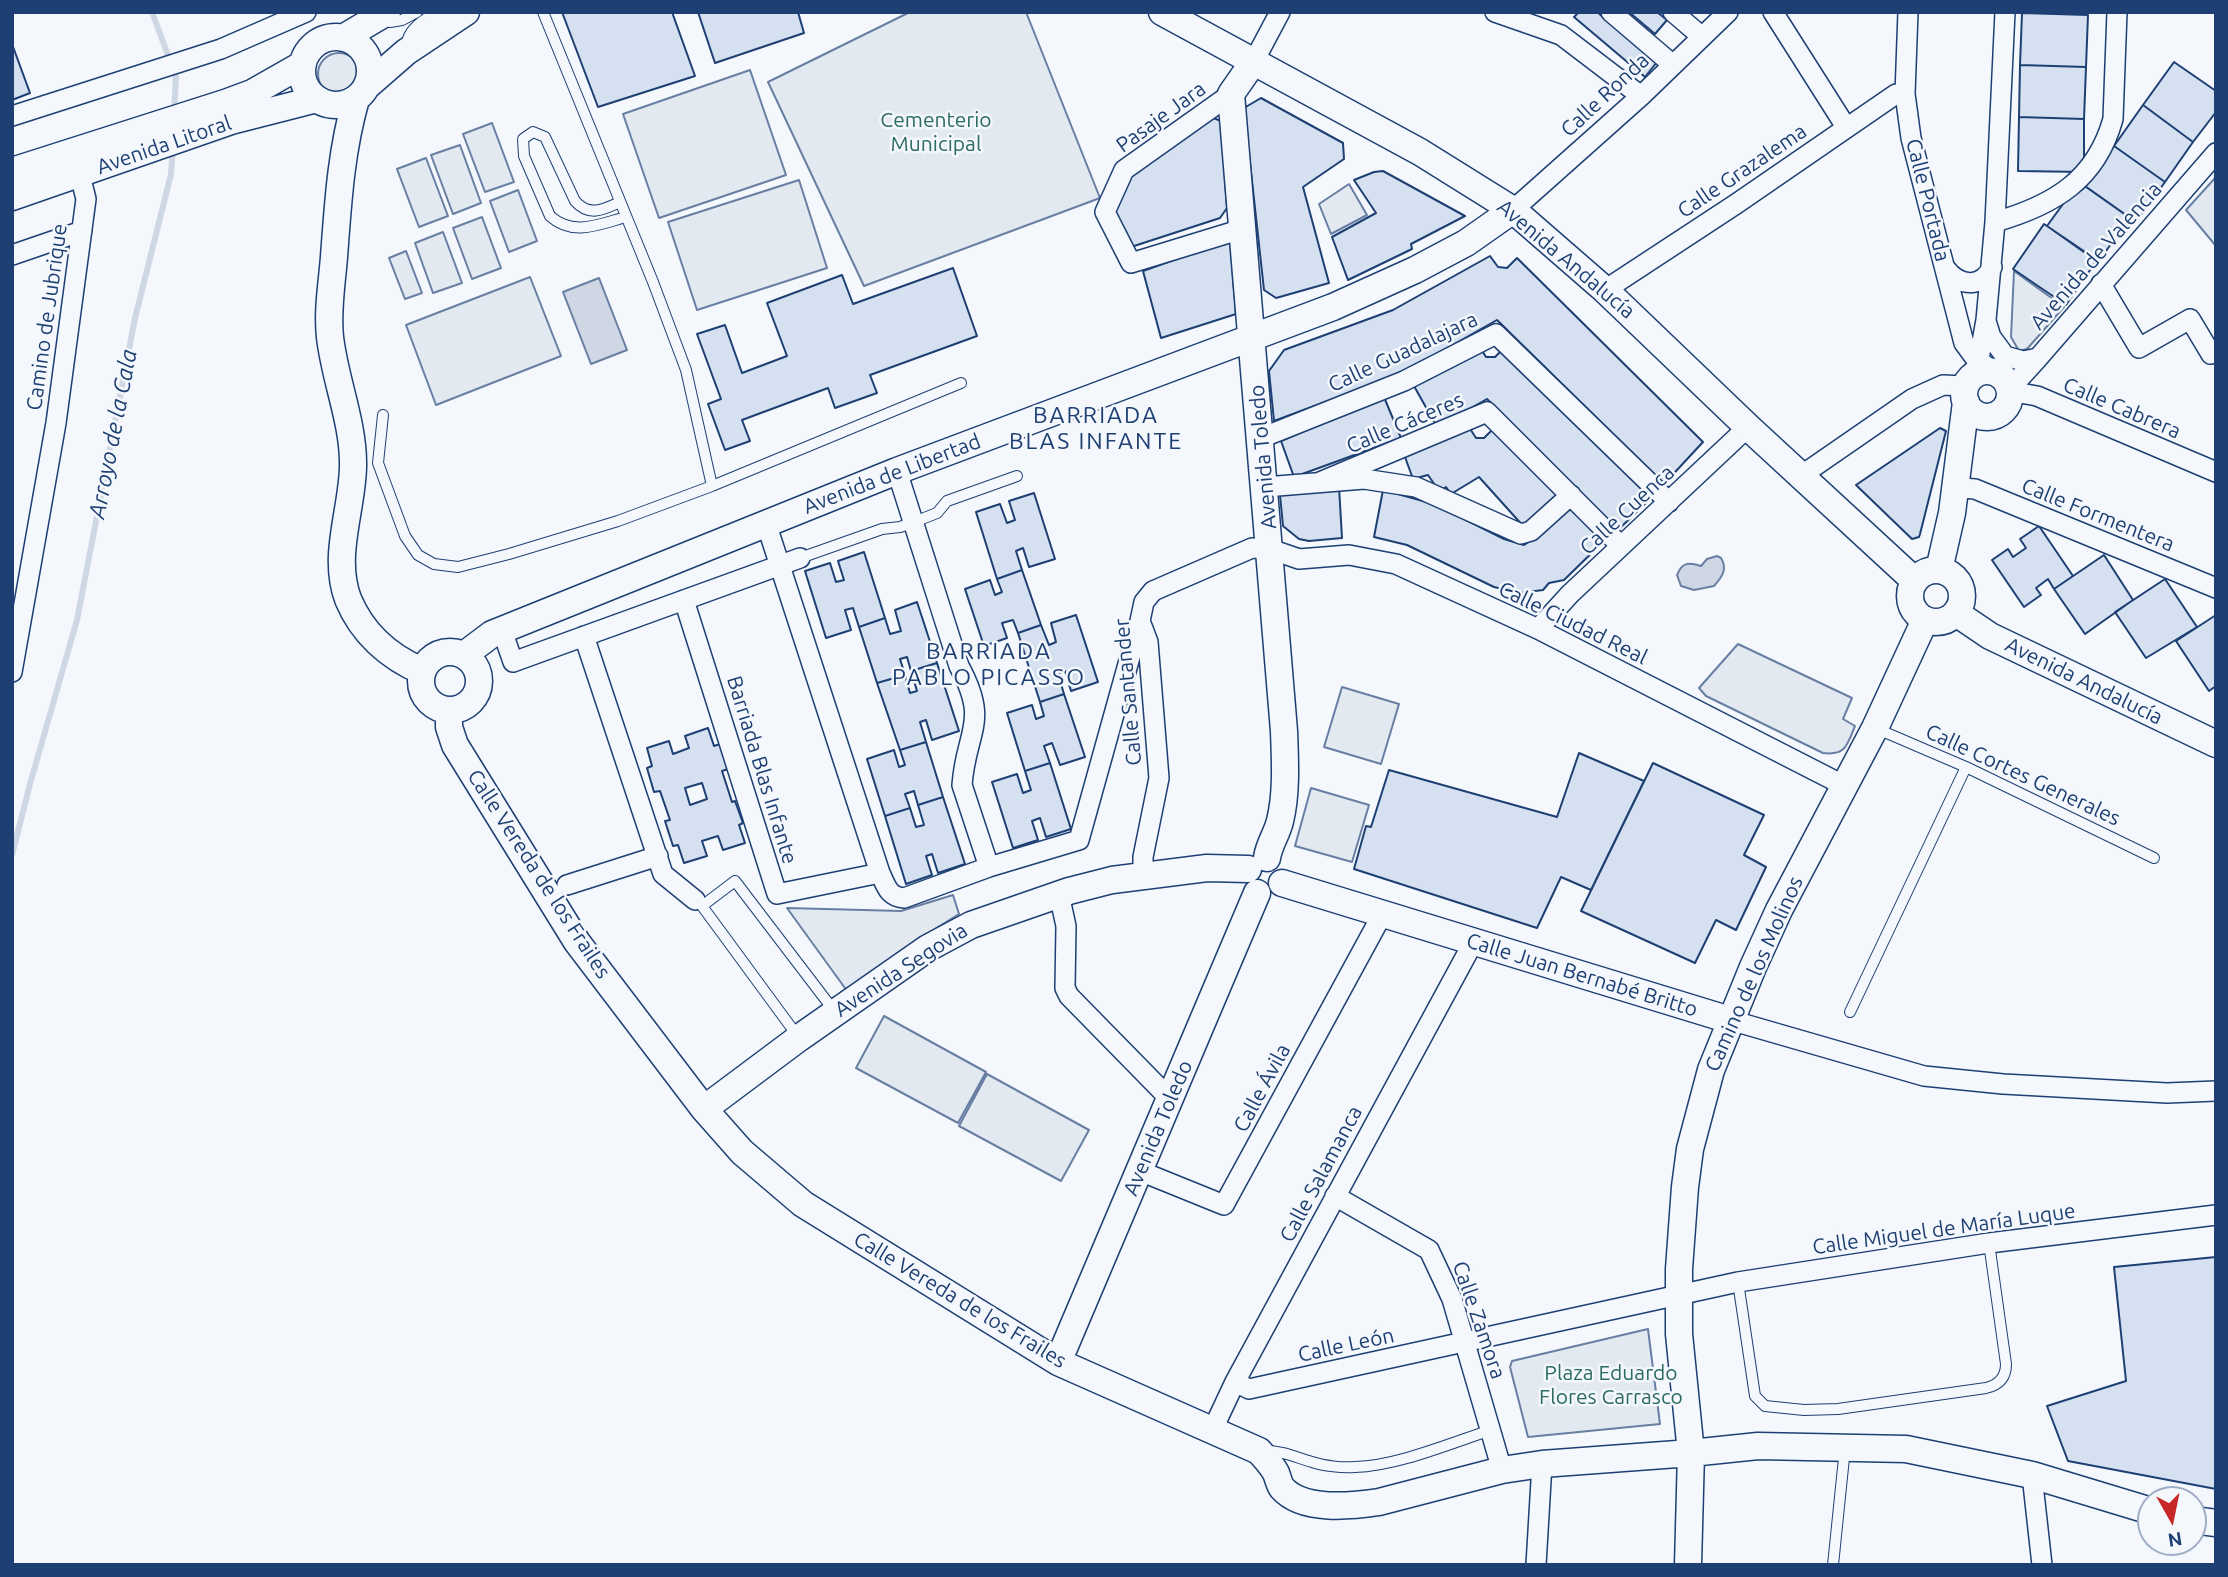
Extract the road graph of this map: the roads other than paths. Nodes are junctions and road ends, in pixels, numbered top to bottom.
1 (306, 12) edge
2 (417, 12) edge
3 (436, 12) edge
4 (466, 12) edge
5 (543, 12) edge
6 (1162, 12) edge
7 (1280, 12) edge
8 (1495, 12) edge
9 (1611, 12) edge
10 (1673, 12) edge
11 (1728, 12) edge
12 (1773, 12) edge
13 (1908, 12) edge
14 (2004, 12) edge
15 (2117, 12) edge
16 (384, 14) edge
17 (1700, 36) junction
18 (344, 38) junction
19 (406, 52) junction
20 (1254, 61) junction
21 (303, 64) junction
22 (1672, 64) junction
23 (361, 92) junction
24 (1231, 94) junction
25 (1905, 94) junction
26 (1641, 96) junction
27 (319, 100) junction
28 (228, 112) junction
29 (12, 116) edge
30 (1846, 127) junction
31 (120, 148) junction
32 (2216, 153) edge
33 (342, 154) junction
34 (12, 171) edge
35 (80, 175) junction
36 (12, 197) edge
37 (620, 202) junction
38 (1513, 210) junction
39 (626, 217) junction
40 (1996, 222) junction
41 (1242, 229) junction
42 (82, 231) junction
43 (12, 255) edge
44 (1992, 267) junction
45 (1946, 269) junction
46 (2101, 285) junction
47 (1605, 290) junction
48 (1986, 320) junction
49 (1252, 338) junction
50 (2216, 353) edge
51 (2038, 358) junction
52 (1985, 382) junction
53 (961, 383) dead end
54 (383, 415) dead end
55 (1748, 427) junction
56 (1261, 438) junction
57 (897, 471) junction
58 (2216, 472) edge
59 (1802, 475) junction
60 (1017, 476) dead end
61 (1321, 482) junction
62 (712, 486) junction
63 (1265, 487) junction
64 (1962, 488) junction
65 (1572, 495) junction
66 (1669, 502) junction
67 (1952, 513) junction
68 (914, 522) junction
69 (766, 523) junction
70 (1621, 546) junction
71 (1270, 549) junction
72 (800, 558) joint
73 (780, 565) junction
74 (1927, 575) junction
75 (2216, 588) edge
76 (684, 600) junction
77 (1956, 613) junction
78 (1925, 620) junction
79 (1140, 621) junction
80 (1538, 628) junction
81 (502, 630) junction
82 (584, 636) junction
83 (464, 655) junction
84 (422, 671) junction
85 (12, 672) edge
86 (449, 710) junction
87 (1875, 728) junction
88 (2216, 744) edge
89 (1966, 767) junction
90 (1843, 785) junction
91 (658, 856) junction
92 (2154, 858) dead end
93 (989, 867) junction
94 (880, 873) junction
95 (1257, 873) junction
96 (1143, 875) junction
97 (567, 885) dead end
98 (1059, 894) junction
99 (695, 900) dead end
100 (1383, 913) junction
101 (1474, 941) junction
102 (1850, 1012) dead end
103 (835, 1013) junction
104 (1730, 1020) junction
105 (799, 1038) junction
106 (2216, 1091) edge
107 (1170, 1099) junction
108 (704, 1109) junction
109 (1140, 1171) junction
110 (1335, 1196) junction
111 (2216, 1215) edge
112 (1989, 1243) junction
113 (1738, 1282) junction
114 (1680, 1294) junction
115 (1466, 1343) junction
116 (1058, 1362) junction
117 (1236, 1382) junction
118 (1491, 1430) junction
119 (1212, 1431) junction
120 (1845, 1448) junction
121 (1259, 1451) junction
122 (1692, 1453) junction
123 (1542, 1464) junction
124 (1502, 1470) junction
125 (2032, 1475) junction
126 (2137, 1507) edge
127 (1536, 1565) edge
128 (1688, 1565) edge
129 (1833, 1565) edge
130 (2042, 1565) edge

1 - 29 street
2 - 16 lane
3 - 19 lane
4 - 19 street
5 - 37 lane
6 - 20 street, Avenida Andalucía
7 - 20 street
8 - 26 street
9 - 22 street
10 - 17 street
11 - 17 street, Calle Ronda
12 - 30 street
13 - 25 street, Calle Portada
14 - 40 street
15 - 40 street
16 - 18 street
17 - 22 street, Calle Ronda
18 - 21 street
18 - 23 street
19 - 23 street
20 - 24 street
20 - 38 street, Avenida Andalucía
21 - 27 street
21 - 28 street, Avenida Litoral
22 - 26 street, Calle Ronda
23 - 27 street
23 - 33 street
24 - 41 street, Avenida Toledo
24 - 41 street, Pasaje Jara
25 - 30 street, Calle Grazalema
25 - 45 street, Calle Portada
26 - 38 street, Calle Ronda
27 - 28 street, Avenida Litoral
27 - 33 street
28 - 31 street, Avenida Litoral
30 - 47 street, Calle Grazalema
31 - 34 street, Avenida Litoral
31 - 35 street, Avenida Litoral
32 - 46 street, Avenida de Valencia
33 - 84 street
35 - 36 street, Avenida Litoral
35 - 42 street, Camino de Jubrique
37 - 39 lane
37 - 39 lane
38 - 47 street, Avenida Andalucía
38 - 49 street, Avenida de Libertad
39 - 62 lane
40 - 44 street
41 - 49 street, Avenida Toledo
42 - 43 street
42 - 85 street, Camino de Jubrique
44 - 45 street
44 - 48 street
45 - 52 street, Calle Portada
46 - 50 street
46 - 51 street, Avenida de Valencia
47 - 55 street, Avenida Andalucía
48 - 51 street
48 - 52 street
49 - 56 street, Avenida Toledo
49 - 57 street, Avenida de Libertad
51 - 52 street, Avenida de Valencia
52 - 58 street, Calle Cabrera
52 - 59 street
52 - 64 street
52 - 67 street
53 - 62 lane
54 - 62 lane
55 - 59 street, Avenida Andalucía
55 - 66 street, Calle Cuenca
56 - 63 street, Avenida Toledo
56 - 66 street, Calle Guadalajara
57 - 68 street
57 - 69 street, Avenida de Libertad
59 - 74 street, Avenida Andalucía
60 - 68 lane
61 - 63 street
61 - 65 street
61 - 65 street, Calle Cáceres
63 - 71 street, Avenida Toledo
64 - 67 street
64 - 75 street, Calle Formentera
65 - 70 street, Calle Cáceres
66 - 70 street, Calle Cuenca
67 - 74 street
68 - 72 lane
68 - 93 street
69 - 73 street
69 - 81 street, Avenida de Libertad
70 - 80 street, Calle Cuenca
71 - 79 street, Calle Santander
71 - 80 street, Calle Ciudad Real
71 - 95 street, Avenida Toledo
72 - 73 street
73 - 76 street
73 - 94 street
74 - 77 street
74 - 78 street
76 - 82 street
76 - 94 street, Barriada Blas Infante
77 - 78 street
77 - 88 street, Avenida Andalucía
78 - 87 street, Camino de los Molinos
79 - 93 street
79 - 96 street, Calle Santander
80 - 90 street, Calle Ciudad Real
81 - 82 street
81 - 83 street, Avenida de Libertad
82 - 91 street
83 - 84 street
83 - 86 street
84 - 86 street
86 - 108 street, Calle Vereda de los Frailes
87 - 89 lane, Calle Cortes Generales
87 - 90 street, Camino de los Molinos
89 - 92 lane, Calle Cortes Generales
89 - 102 lane
90 - 104 street, Camino de los Molinos
91 - 97 street
91 - 99 street
93 - 94 street
95 - 96 street, Avenida Segovia
95 - 100 street, Calle Juan Bernabé Britto
95 - 107 street, Avenida Toledo
96 - 98 street, Avenida Segovia
98 - 103 street, Avenida Segovia
98 - 107 street
100 - 101 street, Calle Juan Bernabé Britto
100 - 109 street, Calle Ávila
101 - 104 street, Calle Juan Bernabé Britto
101 - 110 street, Calle Salamanca
103 - 105 street, Avenida Segovia
103 - 105 lane
104 - 106 street, Calle Juan Bernabé Britto
104 - 114 street, Camino de los Molinos
105 - 108 street, Avenida Segovia
107 - 109 street, Avenida Toledo
108 - 116 street, Calle Vereda de los Frailes
109 - 116 street, Avenida Toledo
110 - 115 street, Calle Zamora
110 - 117 street, Calle Salamanca
111 - 112 street, Calle Miguel de María Luque
112 - 113 street, Calle Miguel de María Luque
112 - 113 lane
113 - 114 street, Calle Miguel de María Luque
114 - 115 street
114 - 122 street, Camino de los Molinos
115 - 117 street, Calle León
115 - 118 street, Calle Zamora
116 - 119 street, Calle Vereda de los Frailes
117 - 119 street, Calle Salamanca
118 - 121 lane
118 - 124 street, Calle Zamora
119 - 121 street, Calle Vereda de los Frailes
120 - 122 street
120 - 125 street
120 - 129 lane
121 - 124 street
122 - 123 street
122 - 128 street, Camino de los Molinos
123 - 124 street
123 - 127 street
125 - 126 street
125 - 130 street

